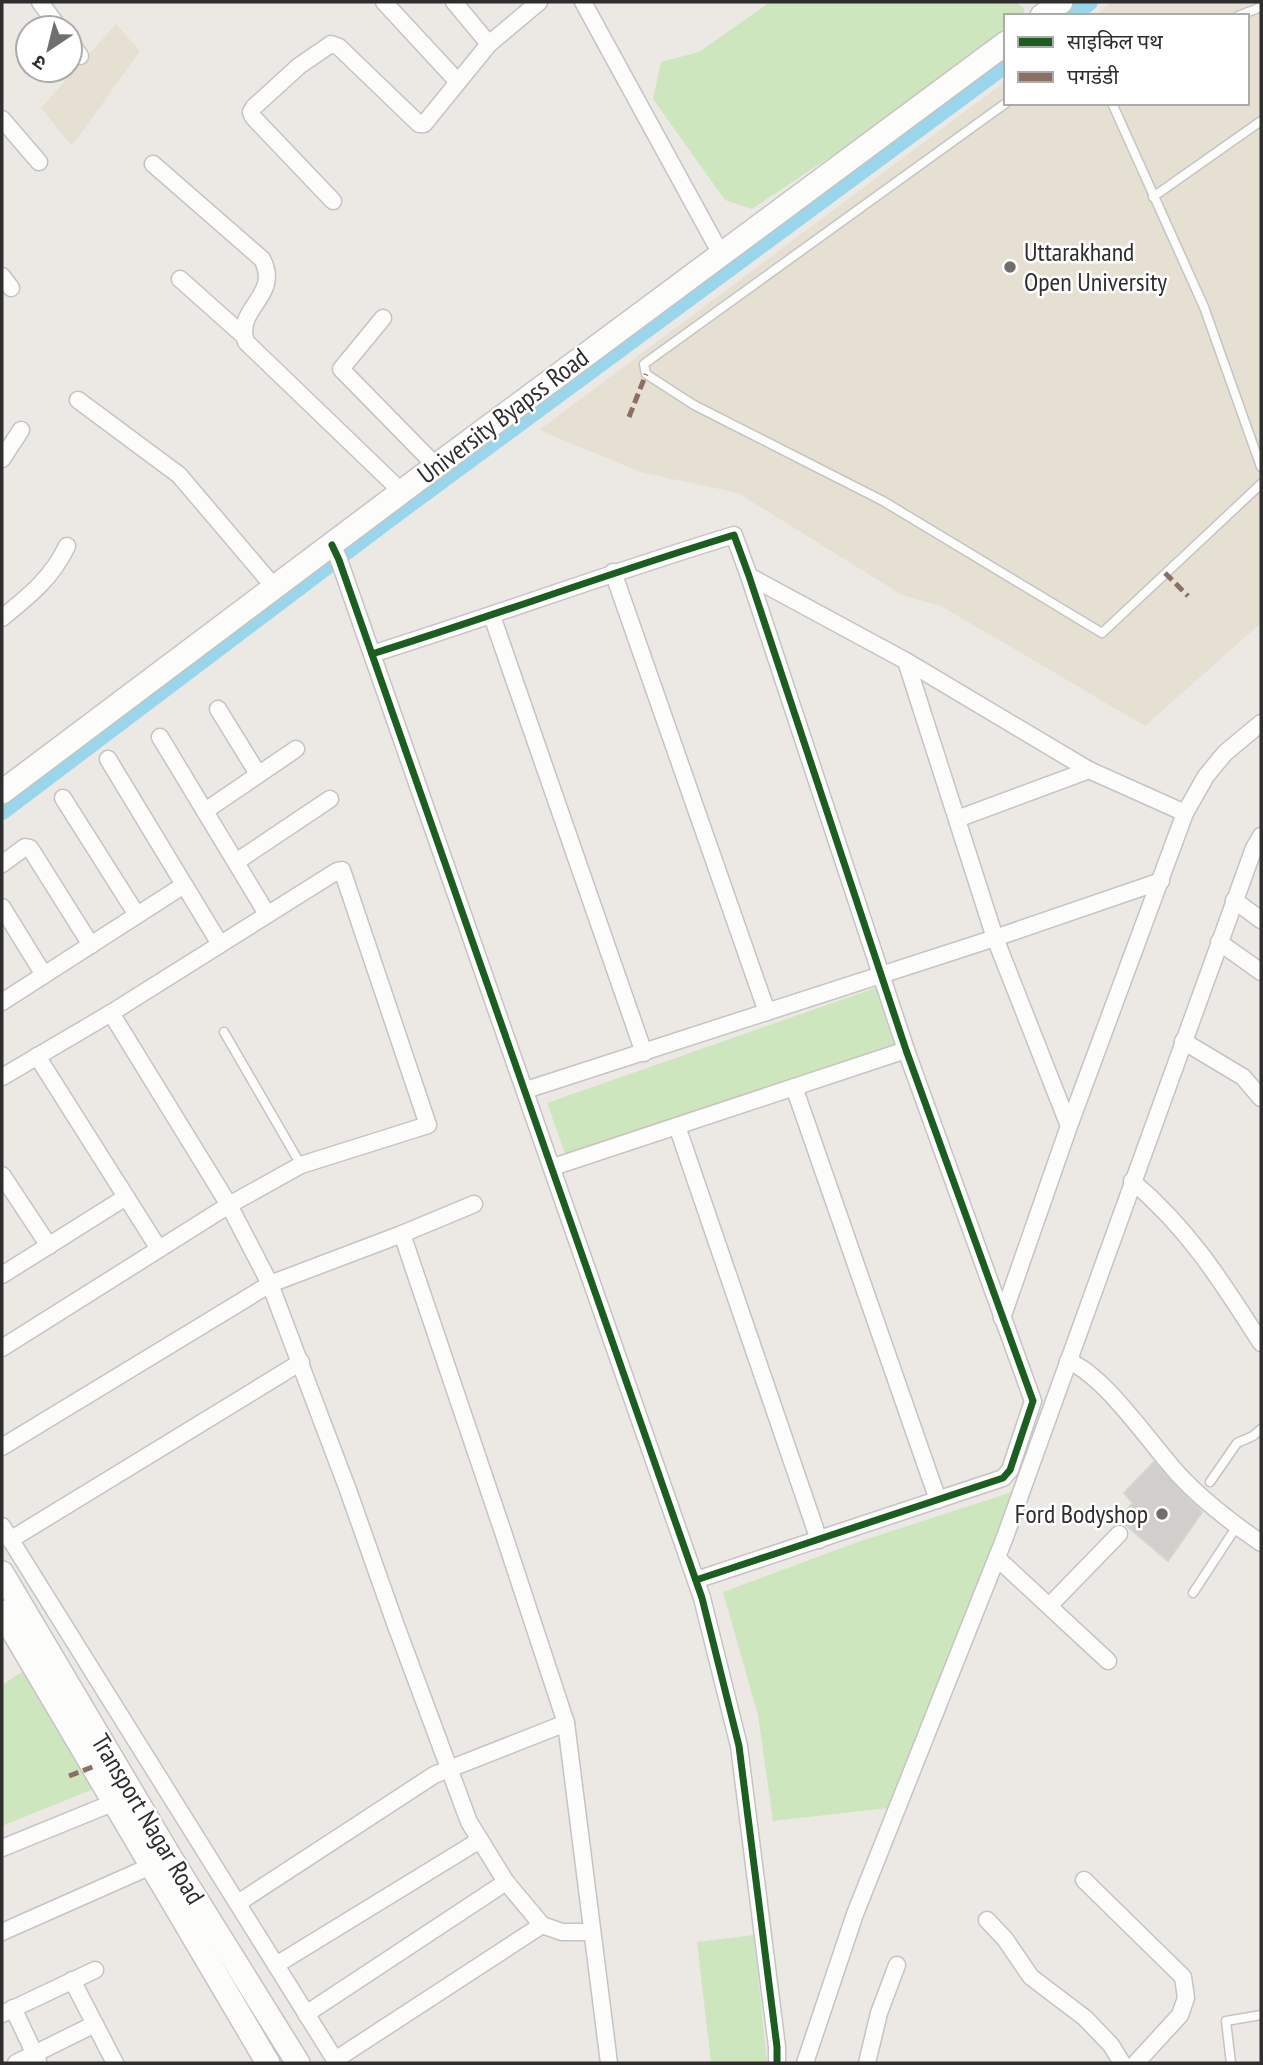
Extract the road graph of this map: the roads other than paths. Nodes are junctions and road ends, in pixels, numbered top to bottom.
1 (384, 2) edge
2 (454, 2) edge
3 (539, 2) edge
4 (583, 2) edge
5 (1061, 2) edge
6 (1261, 7) edge
7 (1045, 14) edge
8 (1243, 14) edge
9 (489, 44) junction
10 (1004, 44) edge
11 (458, 82) junction
12 (1004, 104) edge
13 (1113, 105) edge
14 (2, 119) edge
15 (1261, 121) edge
16 (39, 162) dead end
17 (153, 164) dead end
18 (1153, 197) junction
19 (333, 201) dead end
20 (721, 254) junction
21 (180, 279) dead end
22 (383, 318) dead end
23 (244, 336) junction
24 (78, 400) dead end
25 (22, 430) dead end
26 (2, 459) edge
27 (436, 466) junction
28 (1261, 467) edge
29 (1261, 484) edge
30 (402, 492) junction
31 (67, 546) dead end
32 (336, 552) junction
33 (613, 572) junction
34 (749, 576) junction
35 (275, 588) junction
36 (492, 616) junction
37 (2, 618) edge
38 (372, 654) junction
39 (905, 661) junction
40 (218, 709) dead end
41 (1261, 723) edge
42 (160, 737) dead end
43 (296, 749) dead end
44 (108, 760) dead end
45 (1089, 770) junction
46 (258, 774) junction
47 (2, 793) edge
48 (64, 798) dead end
49 (330, 799) dead end
50 (205, 811) junction
51 (1185, 813) junction
52 (957, 819) junction
53 (1259, 846) edge
54 (236, 862) junction
55 (2, 864) edge
56 (1161, 881) junction
57 (184, 885) junction
58 (1234, 900) junction
59 (2, 907) edge
60 (267, 914) junction
61 (137, 915) junction
62 (1261, 920) edge
63 (995, 938) junction
64 (1219, 942) junction
65 (220, 944) junction
66 (91, 945) junction
67 (1261, 972) edge
68 (44, 975) junction
69 (881, 975) junction
70 (2, 1002) edge
71 (767, 1012) junction
72 (111, 1013) junction
73 (224, 1032) dead end
74 (1183, 1041) junction
75 (906, 1050) junction
76 (644, 1052) junction
77 (37, 1056) junction
78 (2, 1077) edge
79 (794, 1087) junction
80 (526, 1090) junction
81 (1261, 1098) edge
82 (677, 1126) junction
83 (1069, 1126) junction
84 (301, 1166) junction
85 (553, 1167) junction
86 (2, 1175) edge
87 (1132, 1181) junction
88 (126, 1197) junction
89 (474, 1204) dead end
90 (229, 1205) junction
91 (402, 1234) junction
92 (48, 1246) junction
93 (159, 1249) junction
94 (4, 1269) edge
95 (270, 1284) junction
96 (1002, 1318) junction
97 (1261, 1343) edge
98 (2, 1348) edge
99 (1068, 1361) junction
100 (301, 1362) junction
101 (1261, 1429) edge
102 (2, 1447) edge
103 (1210, 1482) dead end
104 (938, 1500) junction
105 (1237, 1527) junction
106 (6, 1533) edge
107 (1118, 1534) dead end
108 (819, 1539) junction
109 (1261, 1543) edge
110 (997, 1558) junction
111 (2, 1573) edge
112 (696, 1580) junction
113 (1193, 1593) dead end
114 (1050, 1605) junction
115 (2, 1612) edge
116 (1108, 1661) dead end
117 (566, 1723) junction
118 (92, 1743) junction
119 (448, 1768) junction
120 (115, 1802) junction
121 (480, 1840) junction
122 (2, 1848) edge
123 (161, 1861) junction
124 (1084, 1880) dead end
125 (506, 1882) junction
126 (238, 1903) junction
127 (987, 1920) dead end
128 (542, 1925) junction
129 (2, 1932) edge
130 (591, 1932) junction
131 (276, 1965) junction
132 (897, 1965) dead end
133 (95, 1970) dead end
134 (72, 1980) junction
135 (7, 2011) edge
136 (306, 2014) junction
137 (1261, 2015) edge
138 (95, 2024) junction
139 (37, 2059) edge
140 (336, 2062) edge
141 (16, 2063) edge
142 (115, 2063) edge
143 (268, 2063) edge
144 (298, 2063) edge
145 (609, 2063) edge
146 (777, 2063) edge
147 (805, 2063) edge
148 (867, 2063) edge
149 (1122, 2063) edge
150 (1136, 2063) edge
151 (1231, 2063) edge

1 - 11 street
2 - 9 street
3 - 9 street
4 - 20 street
5 - 7 main road
6 - 8 lane
9 - 11 street
10 - 20 main road, University Byapss Road
11 - 19 street
12 - 29 lane
13 - 18 lane
14 - 16 street
15 - 18 lane
17 - 23 street
18 - 28 lane
20 - 27 main road, University Byapss Road
21 - 23 street
22 - 27 street
23 - 30 street
24 - 35 street
25 - 26 street
27 - 30 main road, University Byapss Road
30 - 32 main road, University Byapss Road
31 - 37 street
32 - 35 main road, University Byapss Road
32 - 38 street
33 - 34 street
33 - 36 street
33 - 71 street
34 - 39 street
34 - 69 street
35 - 47 main road, University Byapss Road
36 - 38 street
36 - 76 street
38 - 80 street
39 - 45 street
39 - 52 street
40 - 46 street
41 - 51 street
42 - 50 street
43 - 46 street
44 - 57 street
45 - 51 street
45 - 52 street
46 - 50 street
48 - 61 street
49 - 54 street
50 - 54 street
51 - 56 street
52 - 63 street
53 - 58 street
54 - 60 street
55 - 66 street
56 - 63 street
56 - 83 street
57 - 61 street
57 - 65 street
58 - 62 street
58 - 64 street
59 - 68 street
60 - 65 street
60 - 84 street
61 - 66 street
63 - 69 street
63 - 83 street
64 - 67 street
64 - 74 street
65 - 72 street
66 - 68 street
68 - 70 street
69 - 71 street
69 - 75 street
71 - 76 street
72 - 77 street
72 - 90 street
73 - 84 lane
74 - 81 street
74 - 87 street
75 - 79 street
75 - 96 street
76 - 80 street
77 - 78 street
77 - 88 street
79 - 82 street
79 - 104 street
80 - 85 street
82 - 85 street
82 - 108 street
83 - 96 street
84 - 90 street
85 - 112 street
86 - 92 street
87 - 97 street
87 - 99 street
88 - 92 street
88 - 93 street
89 - 91 street
90 - 93 street
90 - 95 street
91 - 95 street
91 - 117 street
92 - 94 street
93 - 98 street
95 - 100 street
95 - 102 street
96 - 104 street
99 - 105 street
99 - 110 street
100 - 106 street
100 - 119 street
101 - 103 lane
104 - 108 street
105 - 109 street
105 - 113 lane
106 - 126 street
107 - 114 street
108 - 112 street
110 - 114 street
110 - 147 street
111 - 118 main road, Transport Nagar Road
112 - 146 street
114 - 116 street
115 - 118 main road, Transport Nagar Road
117 - 119 street
117 - 130 street
118 - 120 main road, Transport Nagar Road
118 - 123 main road, Transport Nagar Road
119 - 121 street
119 - 126 street
120 - 122 street
120 - 123 main road, Transport Nagar Road
121 - 125 street
121 - 131 street
123 - 129 street
123 - 143 main road, Transport Nagar Road
123 - 144 main road, Transport Nagar Road
124 - 150 street
125 - 128 street
125 - 136 street
126 - 131 street
127 - 149 street
128 - 130 street
128 - 140 street
130 - 145 street
131 - 136 street
132 - 148 street
133 - 134 street
134 - 135 street
134 - 138 street
135 - 139 street
136 - 140 street
137 - 151 lane
138 - 139 street
138 - 142 street
139 - 141 street

